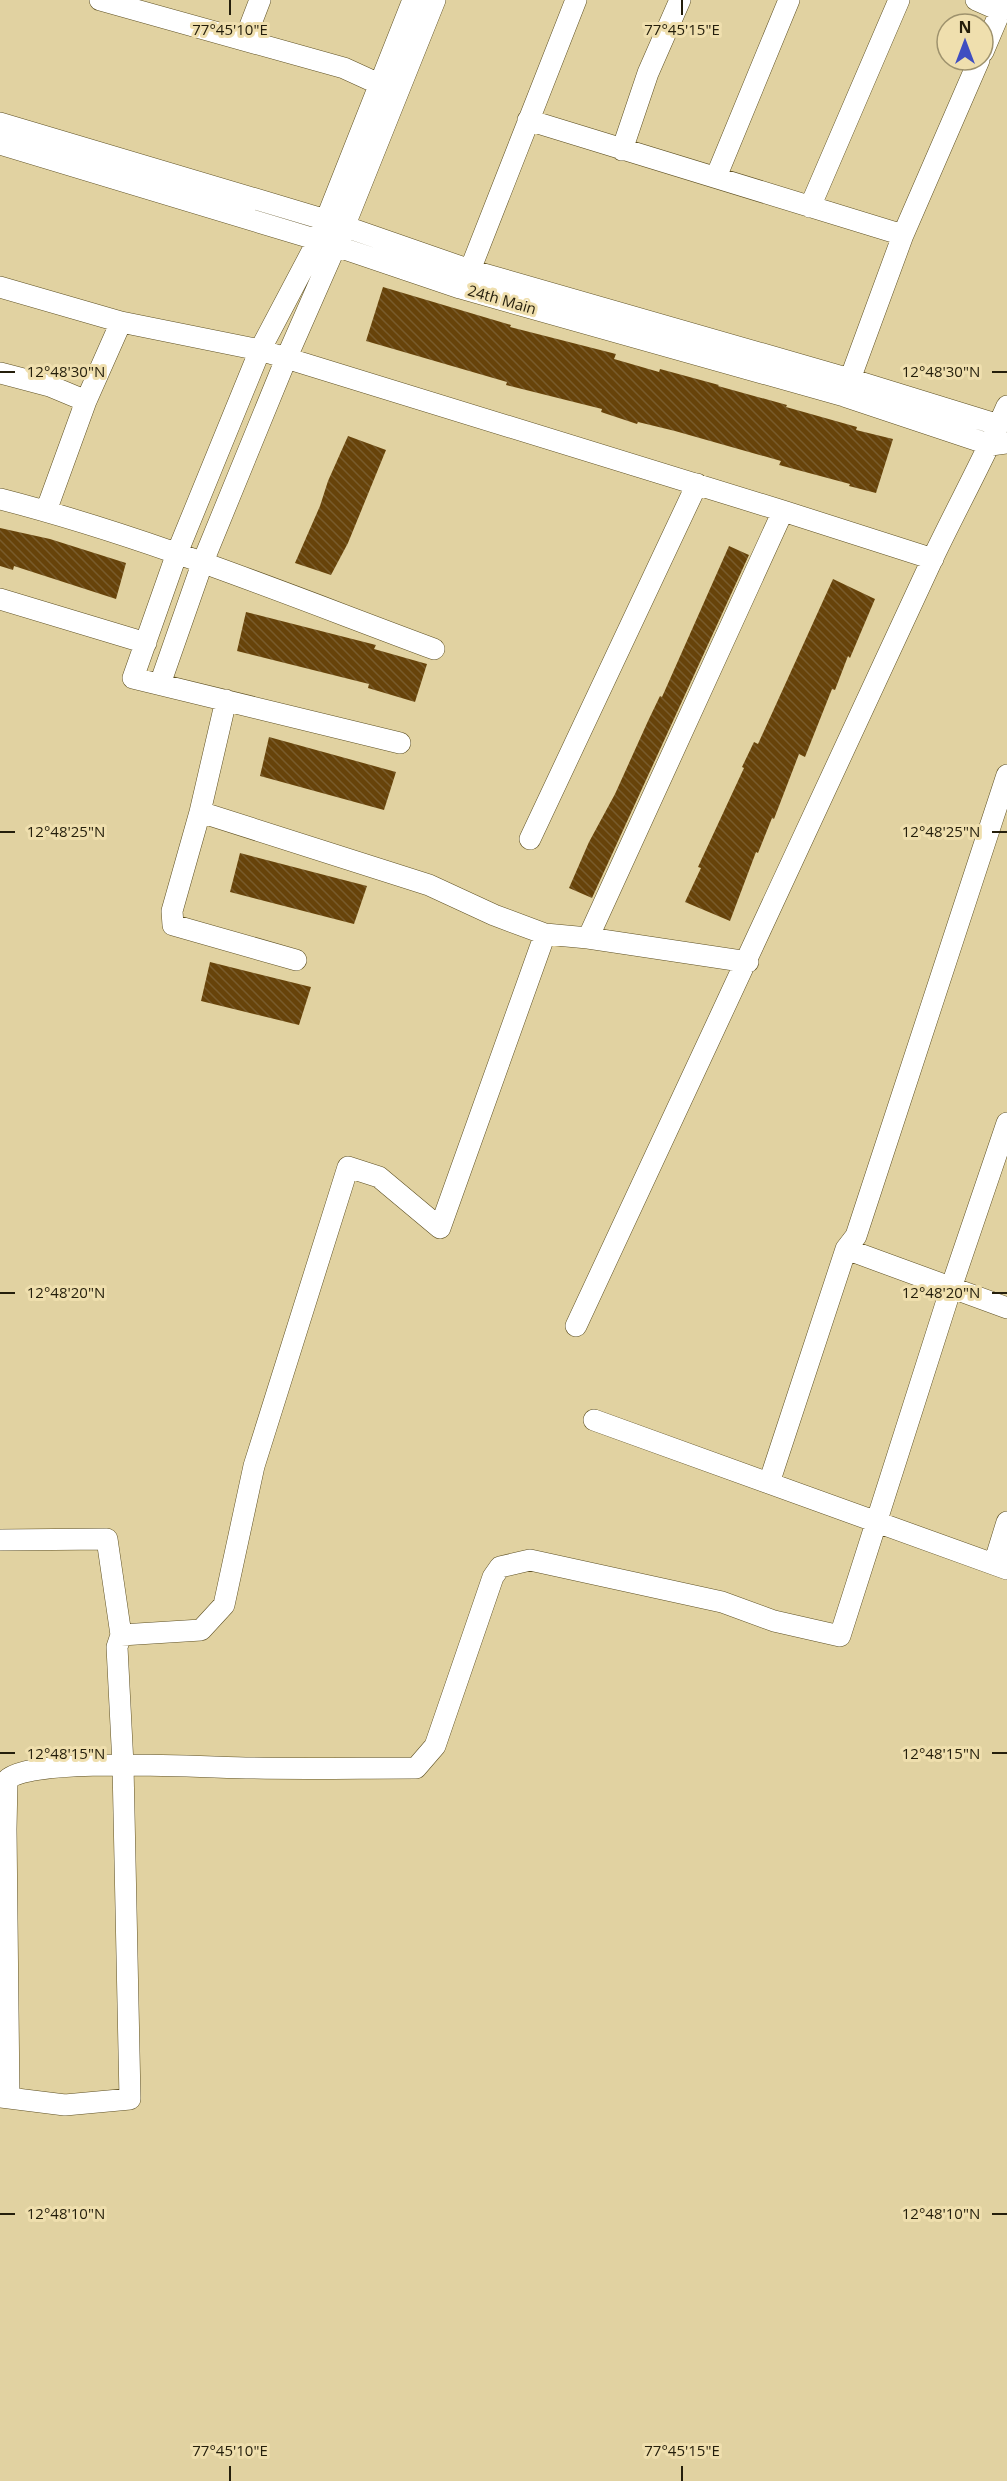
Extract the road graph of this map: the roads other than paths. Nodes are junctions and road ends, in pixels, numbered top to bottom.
1 (100, 0) edge
2 (260, 0) edge
3 (413, 0) edge
4 (435, 0) edge
5 (576, 0) edge
6 (680, 0) edge
7 (789, 0) edge
8 (899, 0) edge
9 (976, 0) edge
10 (1003, 5) edge
11 (995, 24) edge
12 (245, 39) junction
13 (974, 72) edge
14 (380, 84) junction
15 (528, 120) junction
16 (0, 123) edge
17 (0, 144) edge
18 (622, 150) junction
19 (716, 177) junction
20 (810, 207) junction
21 (331, 233) junction
22 (903, 235) junction
23 (470, 270) junction
24 (0, 287) edge
25 (121, 322) junction
26 (260, 350) junction
27 (286, 359) junction
28 (0, 373) edge
29 (847, 387) junction
30 (86, 400) junction
31 (1001, 430) edge
32 (698, 484) junction
33 (0, 499) edge
34 (46, 511) junction
35 (783, 511) junction
36 (177, 553) junction
37 (933, 559) junction
38 (202, 564) junction
39 (0, 599) edge
40 (146, 643) junction
41 (434, 649) dead end
42 (160, 684) junction
43 (226, 700) junction
44 (400, 743) dead end
45 (1007, 775) edge
46 (200, 812) junction
47 (530, 839) dead end
48 (545, 934) junction
49 (588, 938) junction
50 (296, 960) dead end
51 (748, 962) junction
52 (1007, 1123) edge
53 (846, 1250) junction
54 (951, 1288) junction
55 (1007, 1308) edge
56 (576, 1326) dead end
57 (594, 1420) dead end
58 (769, 1483) junction
59 (876, 1522) junction
60 (1007, 1522) edge
61 (0, 1540) edge
62 (1000, 1567) edge
63 (121, 1635) junction
64 (123, 1765) junction
65 (5, 2097) edge

1 - 12 street
2 - 12 street
3 - 14 street
4 - 21 street
5 - 15 street
6 - 18 street
7 - 19 street
8 - 20 street
9 - 10 street
10 - 11 street
12 - 14 street
13 - 22 street
14 - 21 street
15 - 18 street
15 - 23 street
16 - 21 street
17 - 21 street, 24th Main
18 - 19 street
19 - 20 street
20 - 22 street
21 - 23 street
21 - 26 street
21 - 27 street
21 - 29 street, 24th Main
22 - 29 street
23 - 29 street
24 - 25 street
25 - 26 street
25 - 30 street
26 - 27 street
26 - 36 street
27 - 32 street
27 - 38 street
28 - 30 street
29 - 31 street, 24th Main
30 - 34 street
31 - 37 street
32 - 35 street
32 - 47 street
33 - 34 street
34 - 36 street
35 - 37 street
35 - 49 street
36 - 38 street
36 - 40 street
37 - 51 street
38 - 41 street
38 - 42 street
39 - 40 street
40 - 42 street
42 - 43 street
43 - 44 street
43 - 46 street
45 - 53 street
46 - 48 street
46 - 50 street
48 - 49 street
48 - 63 street
49 - 51 street
51 - 56 street
52 - 54 street
53 - 54 street
53 - 58 street
54 - 55 street
54 - 59 street
57 - 58 street
58 - 59 street
59 - 62 street
59 - 64 street
60 - 62 street
61 - 63 street
63 - 64 street
64 - 65 street
64 - 65 street

